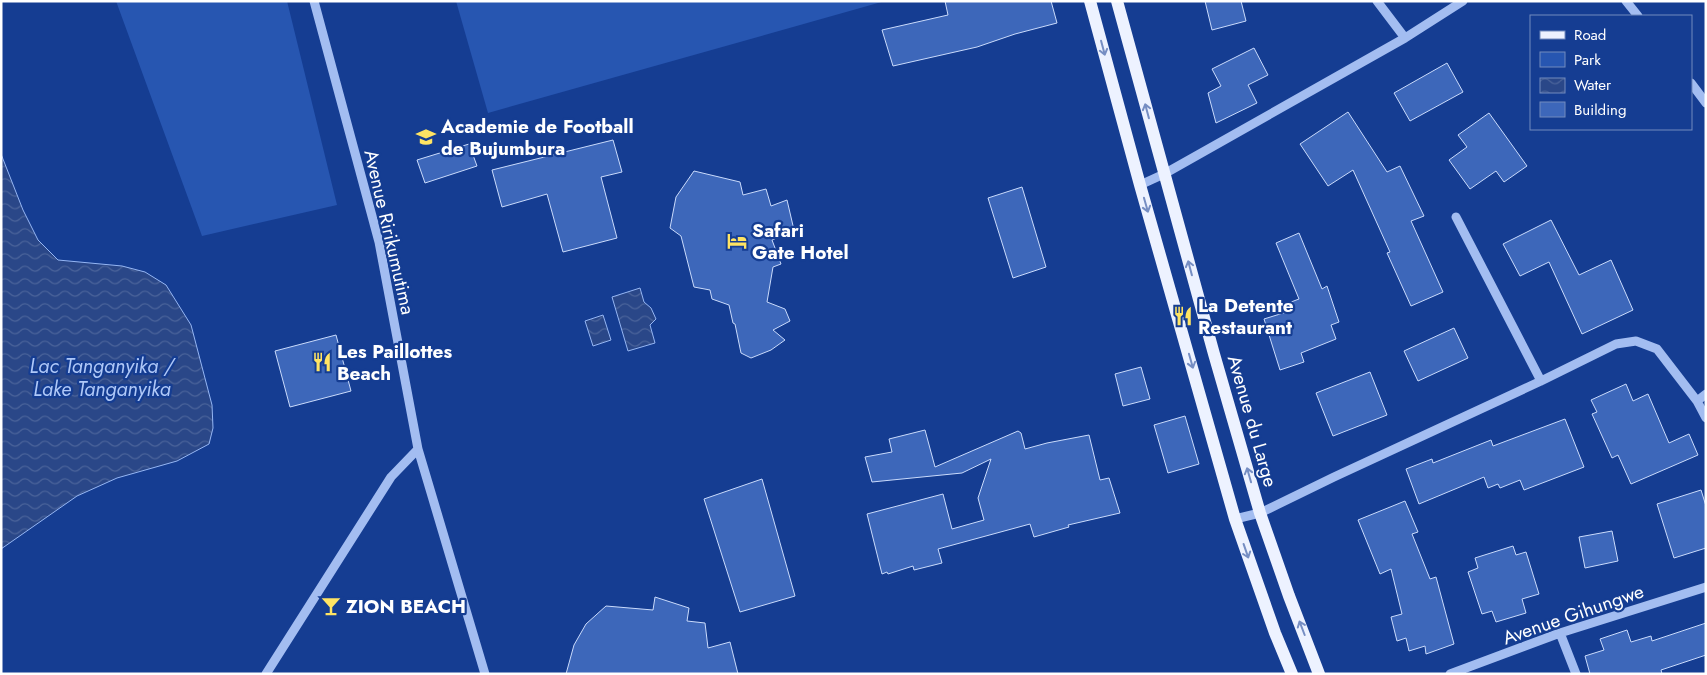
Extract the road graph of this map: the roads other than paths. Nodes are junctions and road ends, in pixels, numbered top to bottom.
1 (314, 1) edge
2 (1090, 1) edge
3 (1117, 1) edge
4 (1378, 1) edge
5 (1462, 1) edge
6 (1626, 1) edge
7 (1637, 15) edge
8 (1405, 38) junction
9 (1692, 84) edge
10 (1706, 102) edge
11 (1164, 174) junction
12 (1140, 185) junction
13 (1456, 216) dead end
14 (1541, 381) junction
15 (1706, 394) edge
16 (1697, 401) junction
17 (1706, 418) edge
18 (418, 448) junction
19 (1260, 512) junction
20 (1235, 519) junction
21 (1706, 586) edge
22 (1560, 633) junction
23 (266, 674) edge
24 (485, 674) edge
25 (1292, 674) edge
26 (1319, 674) edge
27 (1450, 674) edge
28 (1576, 674) edge

1 - 18 street, Avenue Ririkumutima
2 -> 12 main road
11 -> 3 main road, Avenue du Large
4 - 8 street
5 - 8 street
6 - 7 street
8 - 11 street
9 - 10 street
11 - 12 street
19 -> 11 main road, Avenue du Large
12 -> 20 main road
13 - 14 street
14 - 16 street
14 - 19 street
15 - 16 street
16 - 17 street
18 - 23 street
18 - 24 street, Avenue Ririkumutima
19 - 20 street
26 -> 19 main road, Avenue du Large
20 -> 25 main road
21 - 22 street, Avenue Gihungwe
22 - 27 street, Avenue Gihungwe
22 - 28 street

